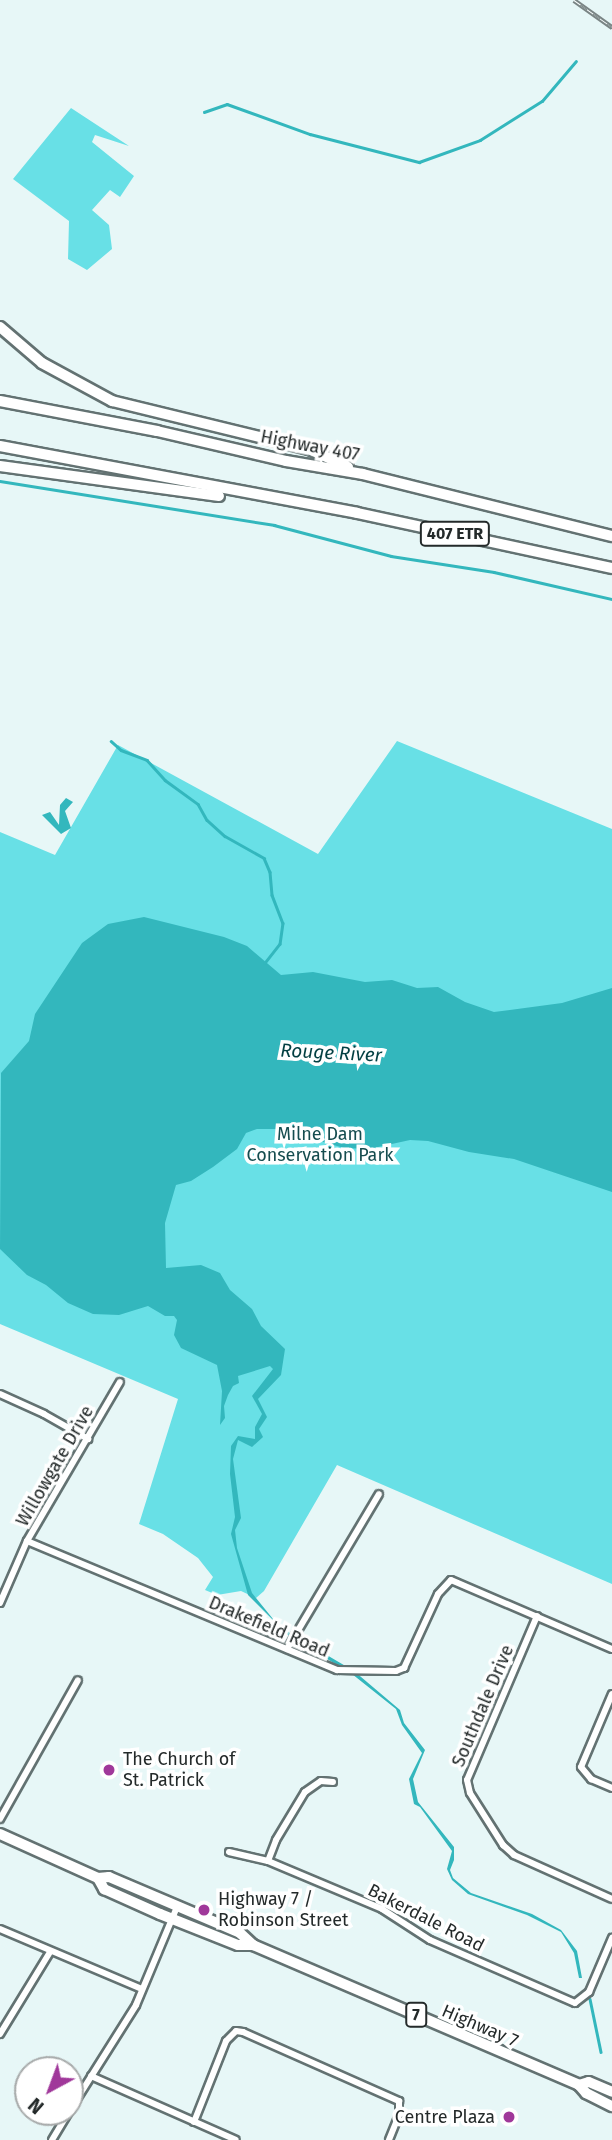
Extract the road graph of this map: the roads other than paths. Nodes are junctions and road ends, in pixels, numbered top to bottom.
1 (0, 327) edge
2 (0, 401) edge
3 (0, 446) edge
4 (0, 466) edge
5 (363, 474) junction
6 (298, 504) junction
7 (612, 536) edge
8 (612, 568) edge
9 (120, 1382) dead end
10 (0, 1394) edge
11 (88, 1439) junction
12 (379, 1494) dead end
13 (27, 1541) junction
14 (0, 1603) edge
15 (537, 1616) junction
16 (287, 1649) junction
17 (612, 1649) edge
18 (78, 1680) dead end
19 (612, 1694) edge
20 (333, 1782) dead end
21 (612, 1788) edge
22 (0, 1819) edge
23 (0, 1835) edge
24 (229, 1852) dead end
25 (268, 1861) junction
26 (99, 1878) junction
27 (612, 1899) edge
28 (177, 1907) junction
29 (172, 1919) junction
30 (0, 1929) edge
31 (612, 1938) edge
32 (253, 1945) junction
33 (50, 1952) junction
34 (142, 1989) junction
35 (0, 2034) edge
36 (91, 2076) junction
37 (579, 2085) junction
38 (84, 2088) edge
39 (612, 2092) edge
40 (612, 2106) edge
41 (194, 2122) junction
42 (236, 2140) edge
43 (389, 2140) edge

1 - 5 highway
2 - 5 highway, Highway 407 / 407 ETR
3 - 6 highway, 407 ETR
4 - 6 highway
5 - 7 highway, Highway 407 / 407 ETR
6 - 8 highway, 407 ETR
9 - 11 street, Willowgate Drive
10 - 11 street
11 - 13 street, Willowgate Drive
12 - 16 street
13 - 14 street, Willowgate Drive
13 - 16 street, Drakefield Road
15 - 16 street, Drakefield Road
15 - 17 street, Drakefield Road
15 - 27 street, Southdale Drive
18 - 22 street
19 - 21 street
20 - 25 street
23 - 26 main road, Highway 7 / 7
24 - 25 street, Bakerdale Road
25 - 31 street, Bakerdale Road
26 - 28 main road, Highway 7 / 7
26 - 29 main road, Highway 7 / 7
28 - 29 street
28 - 32 main road, Highway 7 / 7
29 - 32 main road, Highway 7 / 7
29 - 34 street
30 - 33 street
32 - 37 main road, Highway 7 / 7
33 - 34 street
33 - 35 street
34 - 36 street
36 - 38 street
36 - 41 street
37 - 39 main road, Highway 7 / 7
37 - 40 main road, Highway 7 / 7
41 - 42 street
41 - 43 street

